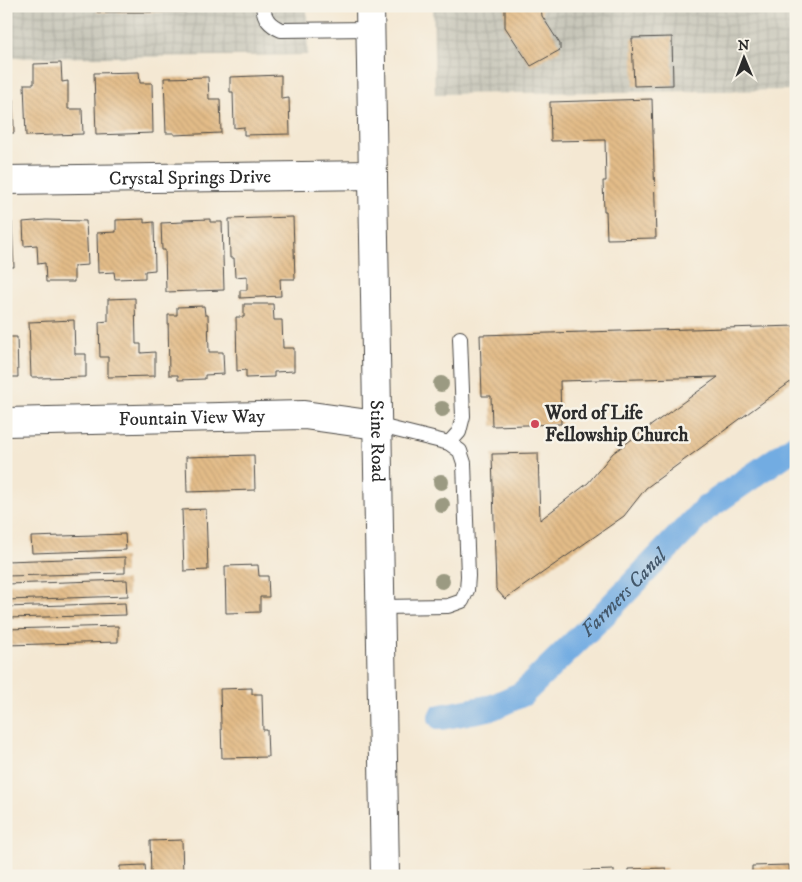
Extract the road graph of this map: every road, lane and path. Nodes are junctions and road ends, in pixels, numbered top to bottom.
1 (263, 6) edge
2 (371, 18) edge
3 (373, 175) junction
4 (6, 180) edge
5 (460, 338) dead end
6 (6, 422) edge
7 (376, 425) junction
8 (449, 443) junction
9 (381, 607) junction
10 (385, 876) edge

1 - 2 lane
2 - 3 main road, Stine Road
3 - 4 main road, Crystal Springs Drive
3 - 7 main road, Stine Road
5 - 8 lane
6 - 7 main road, Fountain View Way
7 - 8 lane
7 - 9 main road, Stine Road
8 - 9 lane
9 - 10 main road, Stine Road

